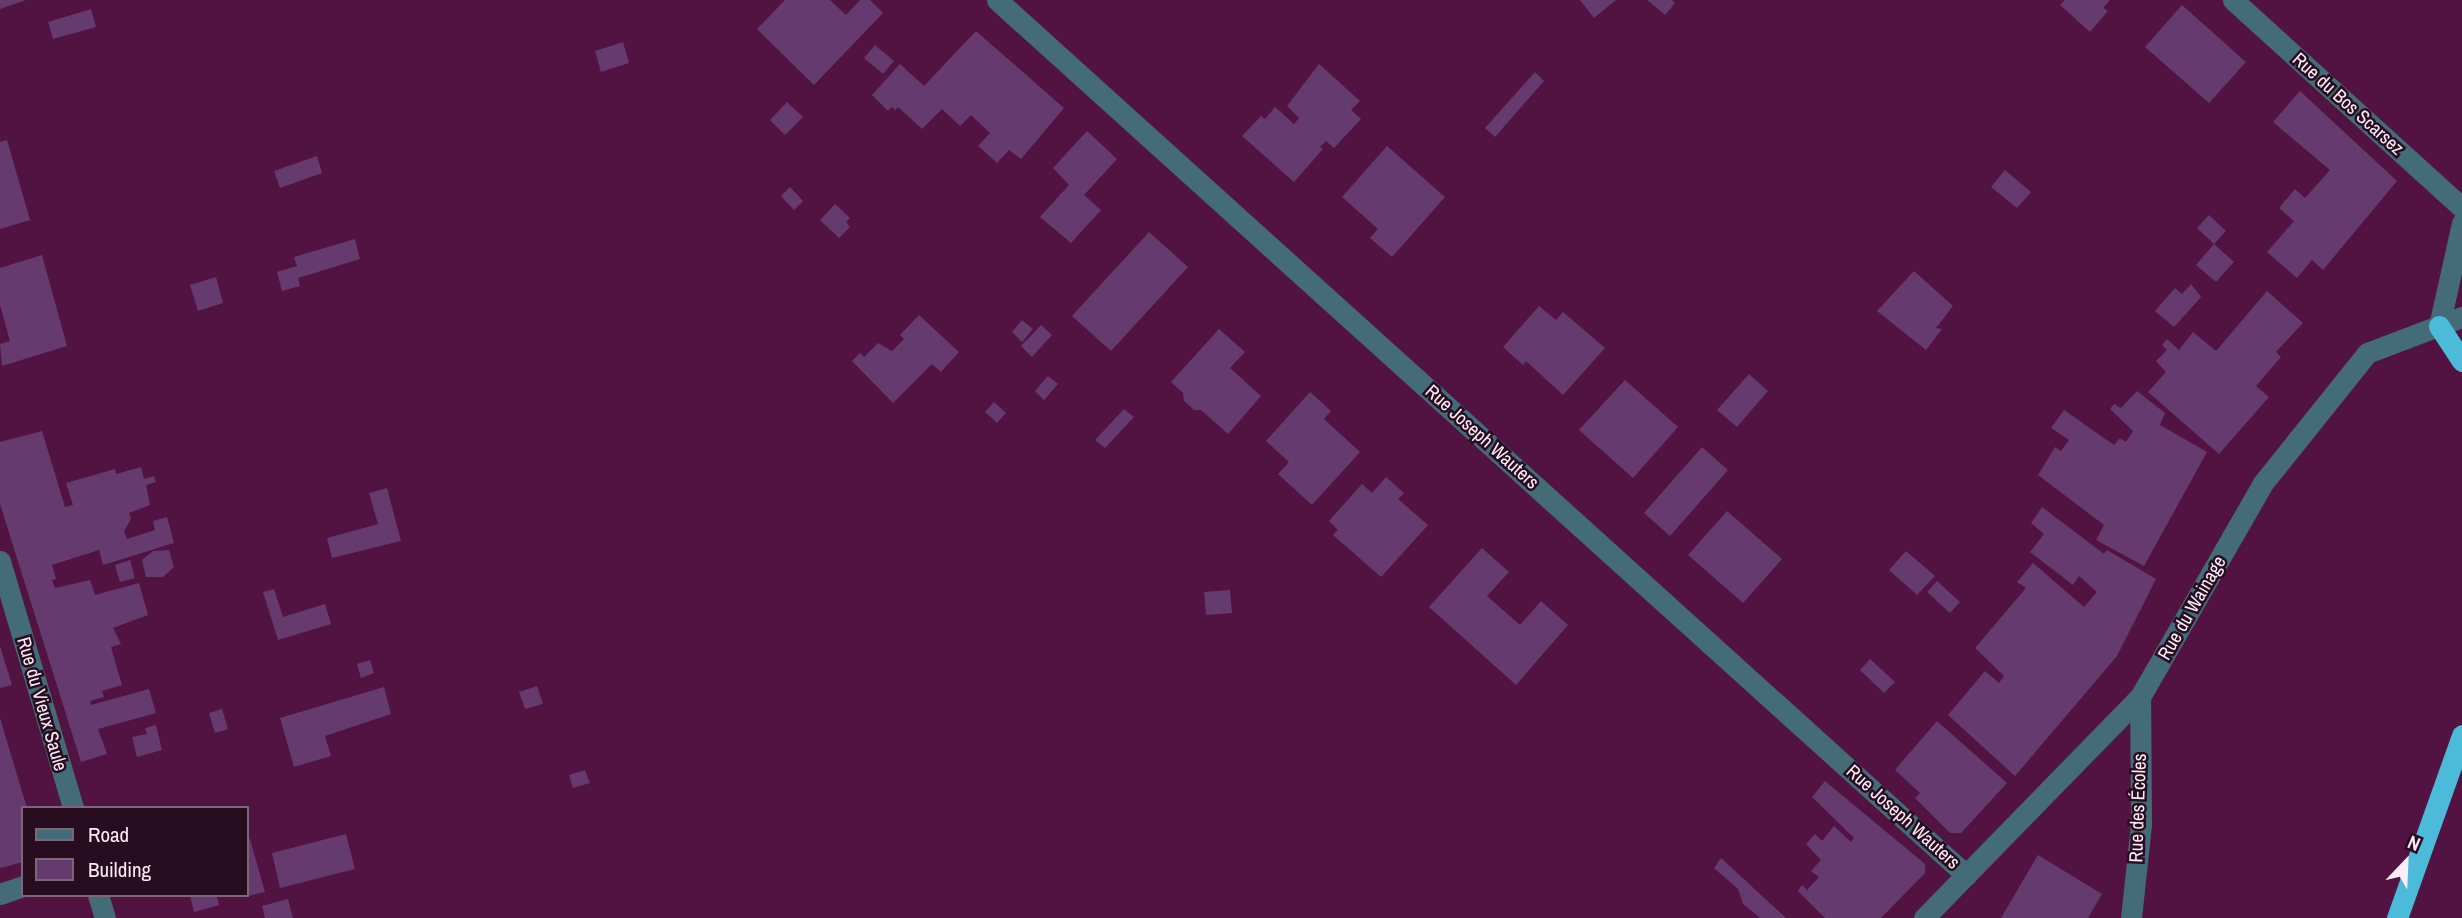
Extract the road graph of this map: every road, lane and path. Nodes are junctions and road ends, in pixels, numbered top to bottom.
1 (997, 0) edge
2 (2233, 0) edge
3 (2462, 208) edge
4 (2462, 223) edge
5 (2462, 317) edge
6 (2438, 326) junction
7 (2462, 360) edge
8 (0, 561) edge
9 (2140, 697) junction
10 (2462, 735) edge
11 (72, 806) edge
12 (1966, 875) junction
13 (21, 887) edge
14 (0, 894) edge
15 (100, 897) edge
16 (105, 918) edge
17 (1924, 918) edge
18 (2131, 918) edge
19 (2397, 918) edge

1 - 12 street, Rue Joseph Wauters
2 - 3 street, Rue du Bos Scarsez
4 - 6 street
5 - 6 street, Rue du Wainage
6 - 7 highway
6 - 9 street, Rue du Wainage
8 - 11 street, Rue du Vieux Saule
9 - 12 street, Rue du Wainage
9 - 18 street, Rue des Écoles
10 - 19 highway
12 - 17 street, Rue du Wainage
13 - 14 street
15 - 16 street

